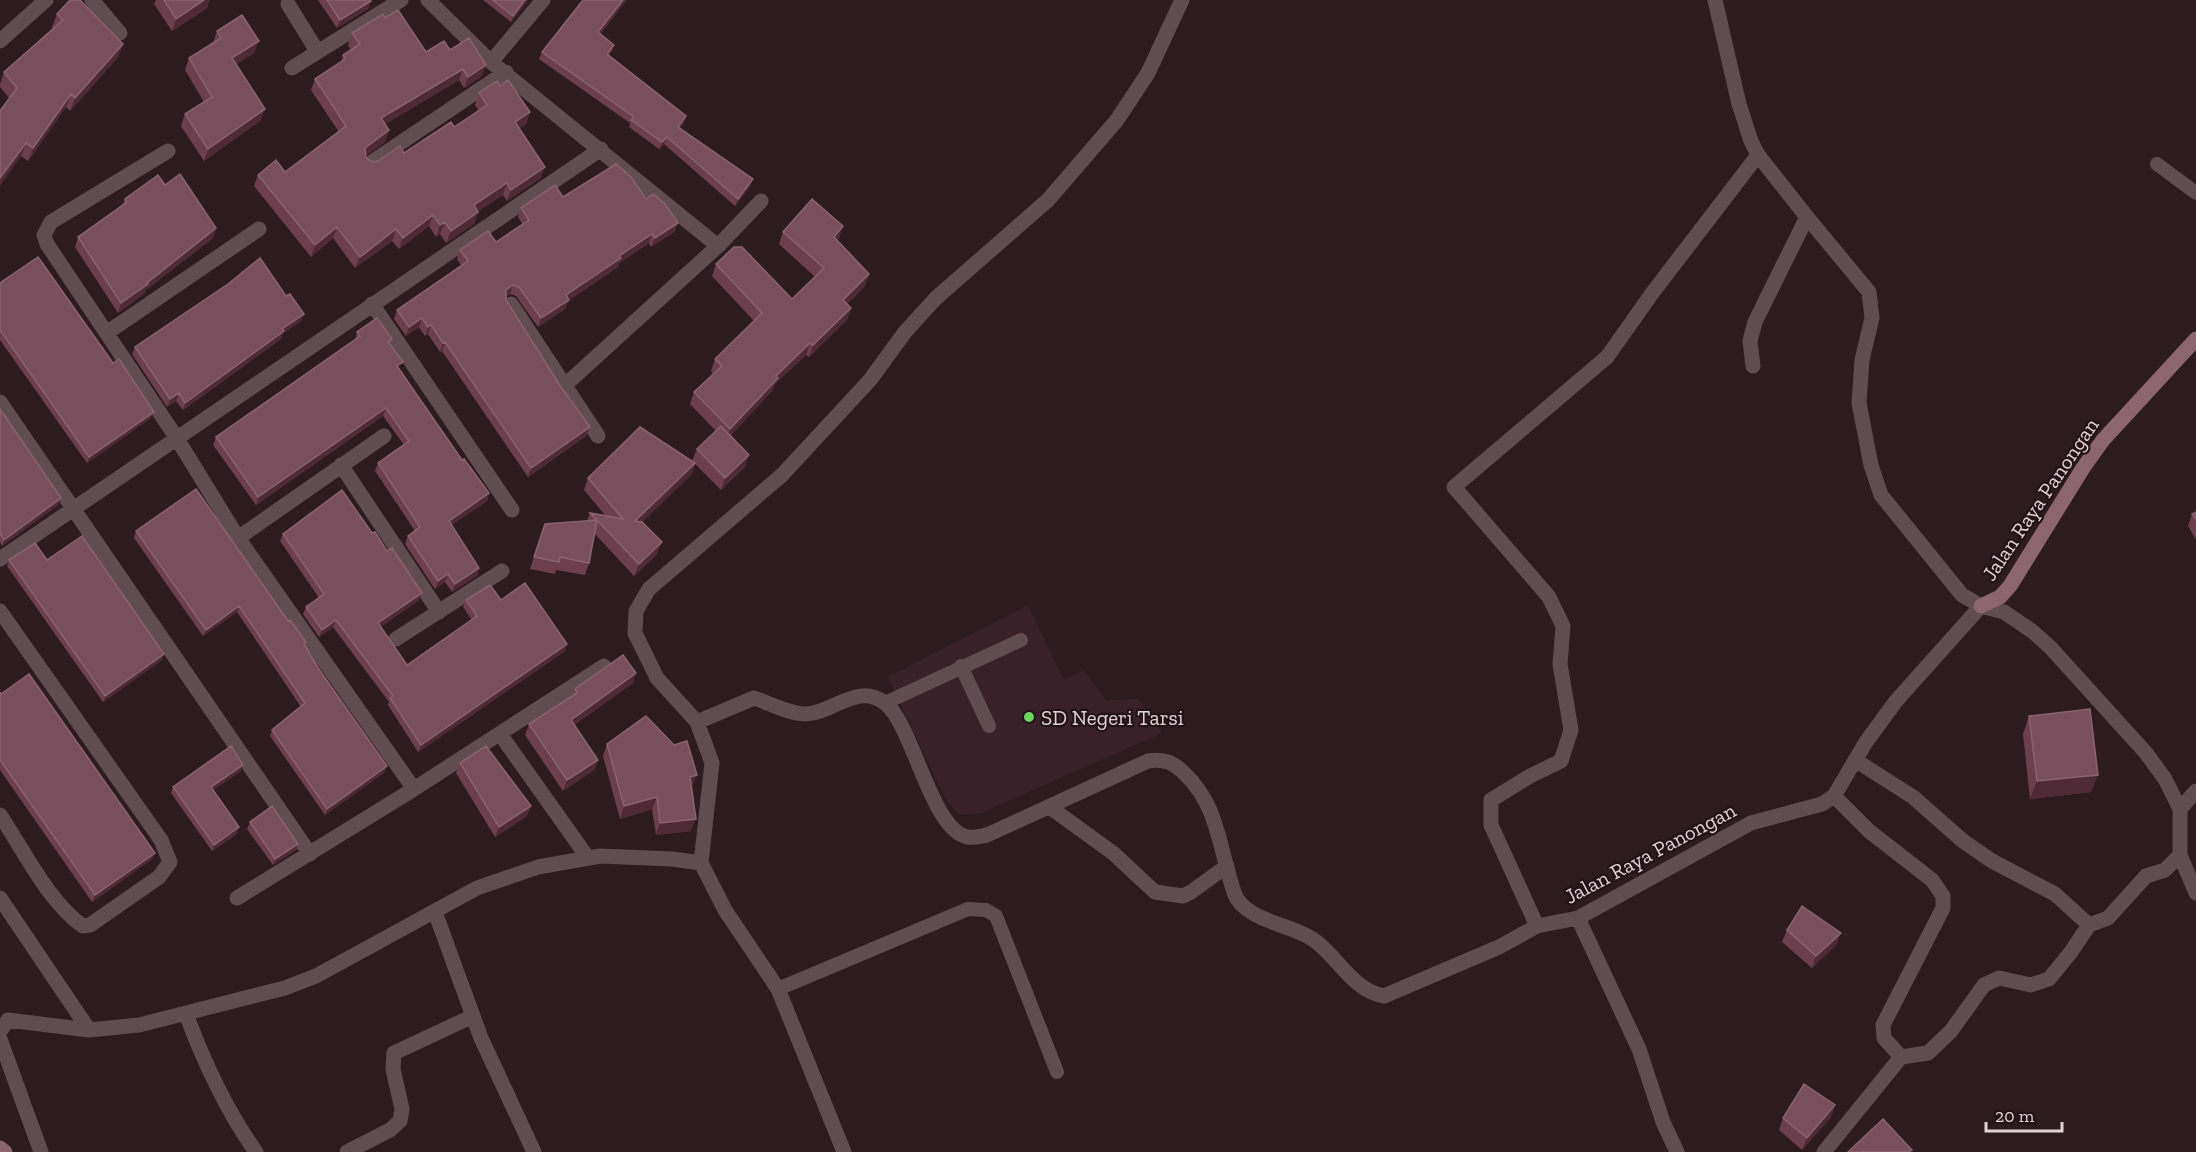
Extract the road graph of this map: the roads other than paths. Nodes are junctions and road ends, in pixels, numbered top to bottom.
1 (46, 0) edge
2 (92, 0) edge
3 (401, 0) edge
4 (428, 0) edge
5 (543, 0) edge
6 (1182, 0) edge
7 (1715, 0) edge
8 (288, 4) dead end
9 (120, 33) dead end
10 (0, 41) edge
11 (317, 51) junction
12 (491, 62) junction
13 (292, 68) dead end
14 (506, 72) junction
15 (601, 149) junction
16 (168, 151) dead end
17 (1758, 155) junction
18 (369, 164) edge
19 (2157, 164) dead end
20 (2196, 193) edge
21 (761, 201) dead end
22 (1807, 218) junction
23 (260, 229) dead end
24 (718, 246) junction
25 (372, 304) junction
26 (511, 304) edge
27 (108, 332) junction
28 (2196, 339) edge
29 (1753, 366) dead end
30 (563, 387) junction
31 (0, 402) edge
32 (384, 436) dead end
33 (598, 436) dead end
34 (176, 437) junction
35 (341, 465) junction
36 (512, 510) dead end
37 (73, 511) junction
38 (238, 538) junction
39 (0, 559) edge
40 (502, 571) dead end
41 (1981, 606) junction
42 (439, 612) junction
43 (2, 619) edge
44 (396, 639) dead end
45 (1021, 640) dead end
46 (604, 666) edge
47 (961, 666) junction
48 (885, 703) junction
49 (697, 722) junction
50 (989, 726) dead end
51 (500, 734) junction
52 (1855, 760) junction
53 (414, 789) junction
54 (2196, 791) edge
55 (1834, 796) junction
56 (1051, 808) junction
57 (2180, 809) junction
58 (0, 815) edge
59 (310, 854) junction
60 (2180, 855) junction
61 (588, 858) junction
62 (701, 863) junction
63 (1227, 866) junction
64 (2196, 893) edge
65 (0, 898) edge
66 (237, 898) dead end
67 (435, 912) junction
68 (1578, 918) junction
69 (2089, 925) junction
70 (1537, 926) junction
71 (778, 989) junction
72 (186, 1014) junction
73 (473, 1016) junction
74 (88, 1030) junction
75 (0, 1031) edge
76 (0, 1039) edge
77 (1901, 1057) junction
78 (1057, 1072) dead end
79 (0, 1148) edge
80 (5, 1152) edge
81 (41, 1152) edge
82 (256, 1152) edge
83 (347, 1152) edge
84 (534, 1152) edge
85 (844, 1152) edge
86 (1677, 1152) edge
87 (1824, 1152) edge

1 - 10 street
2 - 9 street
3 - 11 street
4 - 12 street
5 - 12 street
6 - 49 street
7 - 17 street
8 - 11 street
11 - 13 street
12 - 14 street
14 - 15 street
14 - 18 street
15 - 24 street
15 - 25 street
16 - 27 street
17 - 22 street
17 - 70 street
19 - 20 lane
21 - 24 street
22 - 29 street
22 - 41 street
23 - 27 street
24 - 30 street
25 - 34 street
25 - 36 street
26 - 30 street
27 - 34 street
28 - 41 street, Jalan Raya Panongan
30 - 33 street
31 - 37 street
32 - 35 street
34 - 37 street
34 - 38 street
35 - 38 street
35 - 42 street
37 - 39 street
37 - 59 street
38 - 53 street
40 - 42 street
41 - 52 street, Jalan Raya Panongan
41 - 57 street
42 - 44 street
43 - 58 street
45 - 47 lane
46 - 51 street
47 - 48 lane
47 - 50 lane
48 - 49 street
48 - 56 street, Jalan Raya Panongan
49 - 62 street
51 - 53 street
51 - 61 street
52 - 55 street, Jalan Raya Panongan
52 - 69 street
53 - 59 street
54 - 57 street
55 - 68 street, Jalan Raya Panongan
55 - 77 street
56 - 63 street
56 - 63 street, Jalan Raya Panongan
57 - 60 street
59 - 66 street
60 - 64 street
60 - 69 street
61 - 62 street
61 - 67 street
62 - 71 street
63 - 70 street, Jalan Raya Panongan
65 - 74 street
67 - 72 street
67 - 73 street
68 - 70 street, Jalan Raya Panongan
68 - 86 street
69 - 77 street
71 - 78 lane
71 - 85 street
72 - 74 street
72 - 82 street
73 - 83 street
73 - 84 street
74 - 75 street
76 - 81 street
77 - 87 street
79 - 80 street

